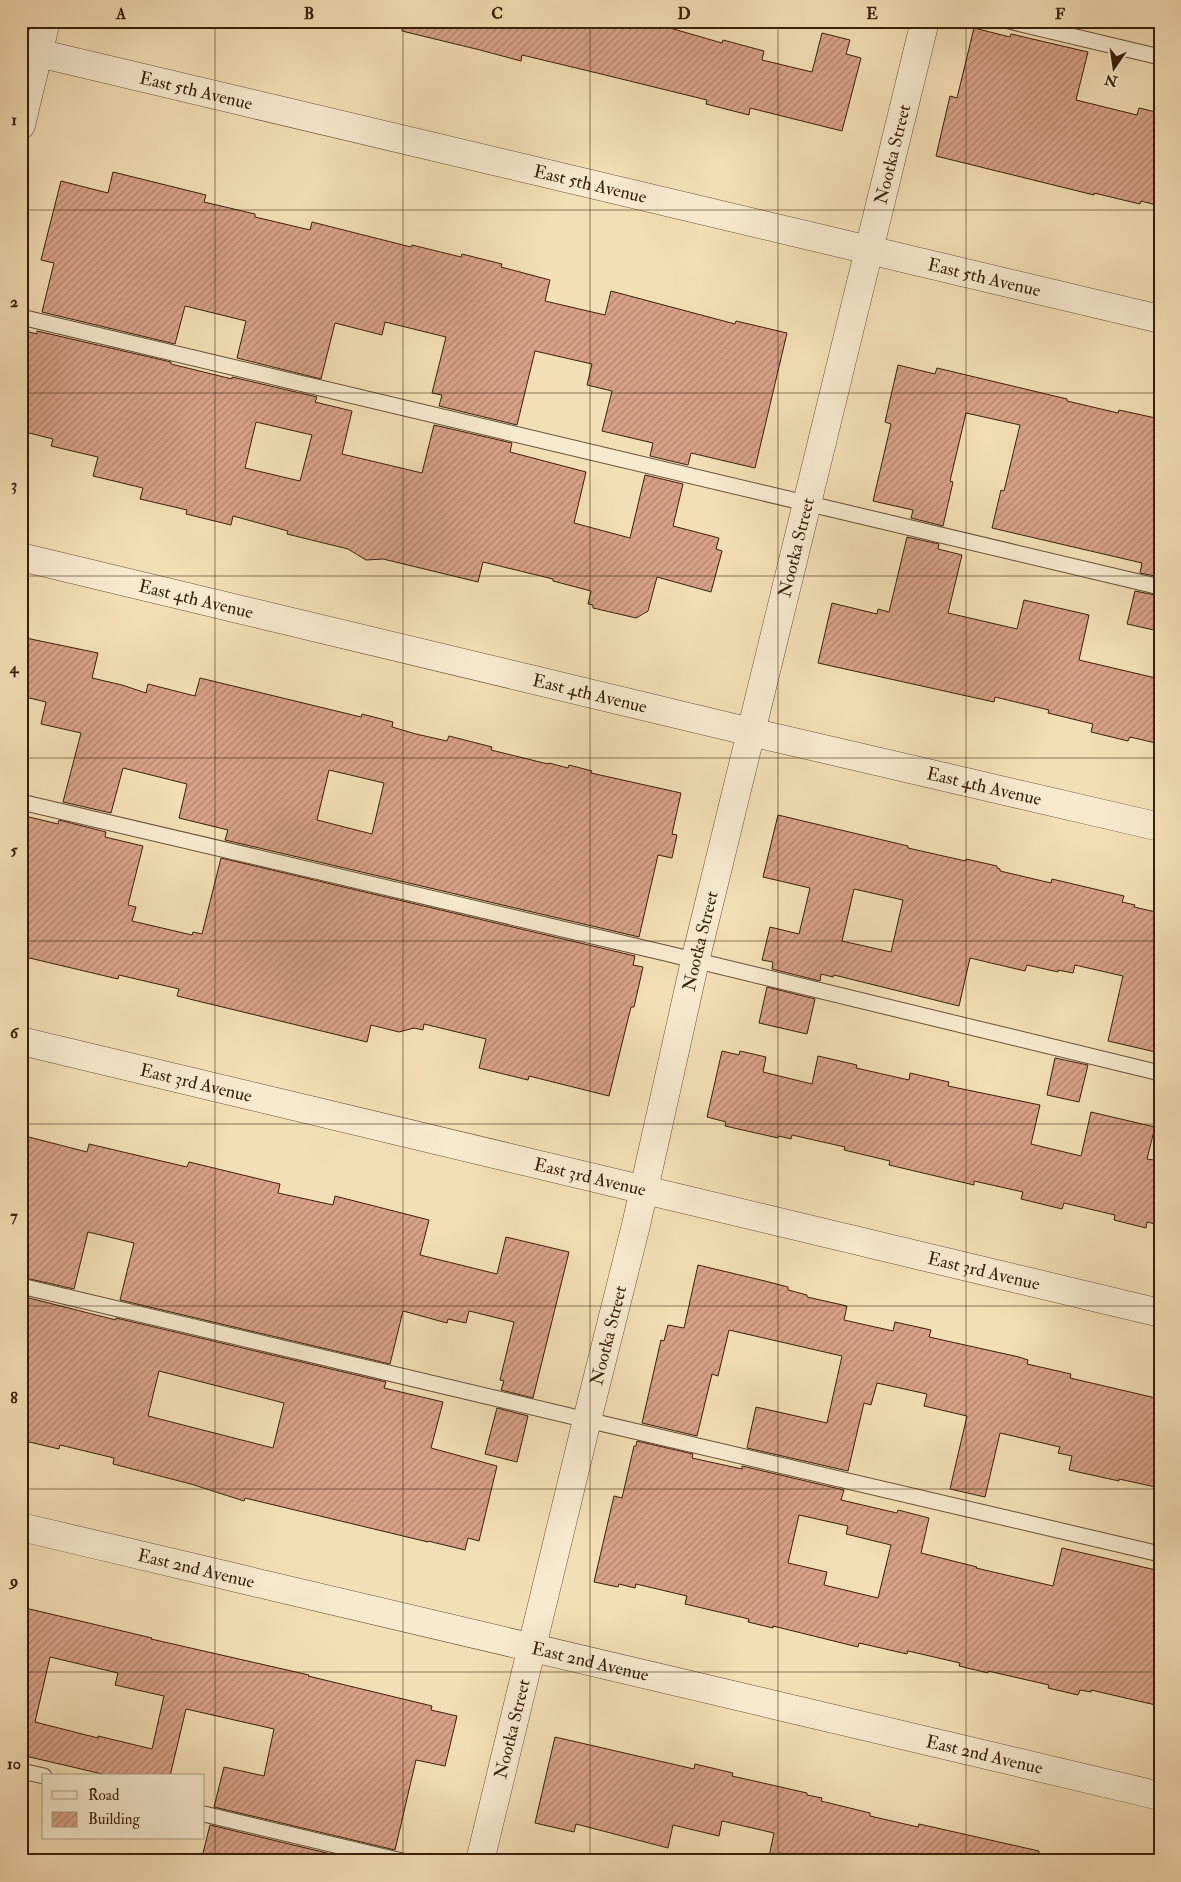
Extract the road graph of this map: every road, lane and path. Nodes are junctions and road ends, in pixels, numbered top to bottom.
1 (46, 21) edge
2 (925, 21) edge
3 (1009, 21) edge
4 (30, 51) edge
5 (1160, 57) edge
6 (21, 125) edge
7 (869, 249) junction
8 (21, 317) edge
9 (1160, 319) edge
10 (806, 502) junction
11 (21, 558) edge
12 (1160, 587) edge
13 (751, 732) junction
14 (21, 802) edge
15 (1160, 827) edge
16 (695, 961) junction
17 (21, 1041) edge
18 (1160, 1073) edge
19 (644, 1190) junction
20 (21, 1286) edge
21 (1160, 1313) edge
22 (586, 1420) junction
23 (21, 1527) edge
24 (1160, 1554) edge
25 (531, 1648) junction
26 (21, 1771) edge
27 (42, 1776) edge
28 (1160, 1796) edge
29 (205, 1814) edge
30 (402, 1861) edge
31 (480, 1861) edge

1 - 4 street
2 - 7 street, Nootka Street
3 - 5 lane
4 - 6 street
4 - 7 street, East 5th Avenue
7 - 9 street, East 5th Avenue
7 - 10 street, Nootka Street
8 - 10 lane
10 - 12 lane
10 - 13 street, Nootka Street
11 - 13 street, East 4th Avenue
13 - 15 street, East 4th Avenue
13 - 16 street, Nootka Street
14 - 16 lane
16 - 18 lane
16 - 19 street, Nootka Street
17 - 19 street, East 3rd Avenue
19 - 21 street, East 3rd Avenue
19 - 22 street, Nootka Street
20 - 22 lane
22 - 24 lane
22 - 25 street, Nootka Street
23 - 25 street, East 2nd Avenue
25 - 28 street, East 2nd Avenue
25 - 31 street, Nootka Street
26 - 27 lane
29 - 30 lane

